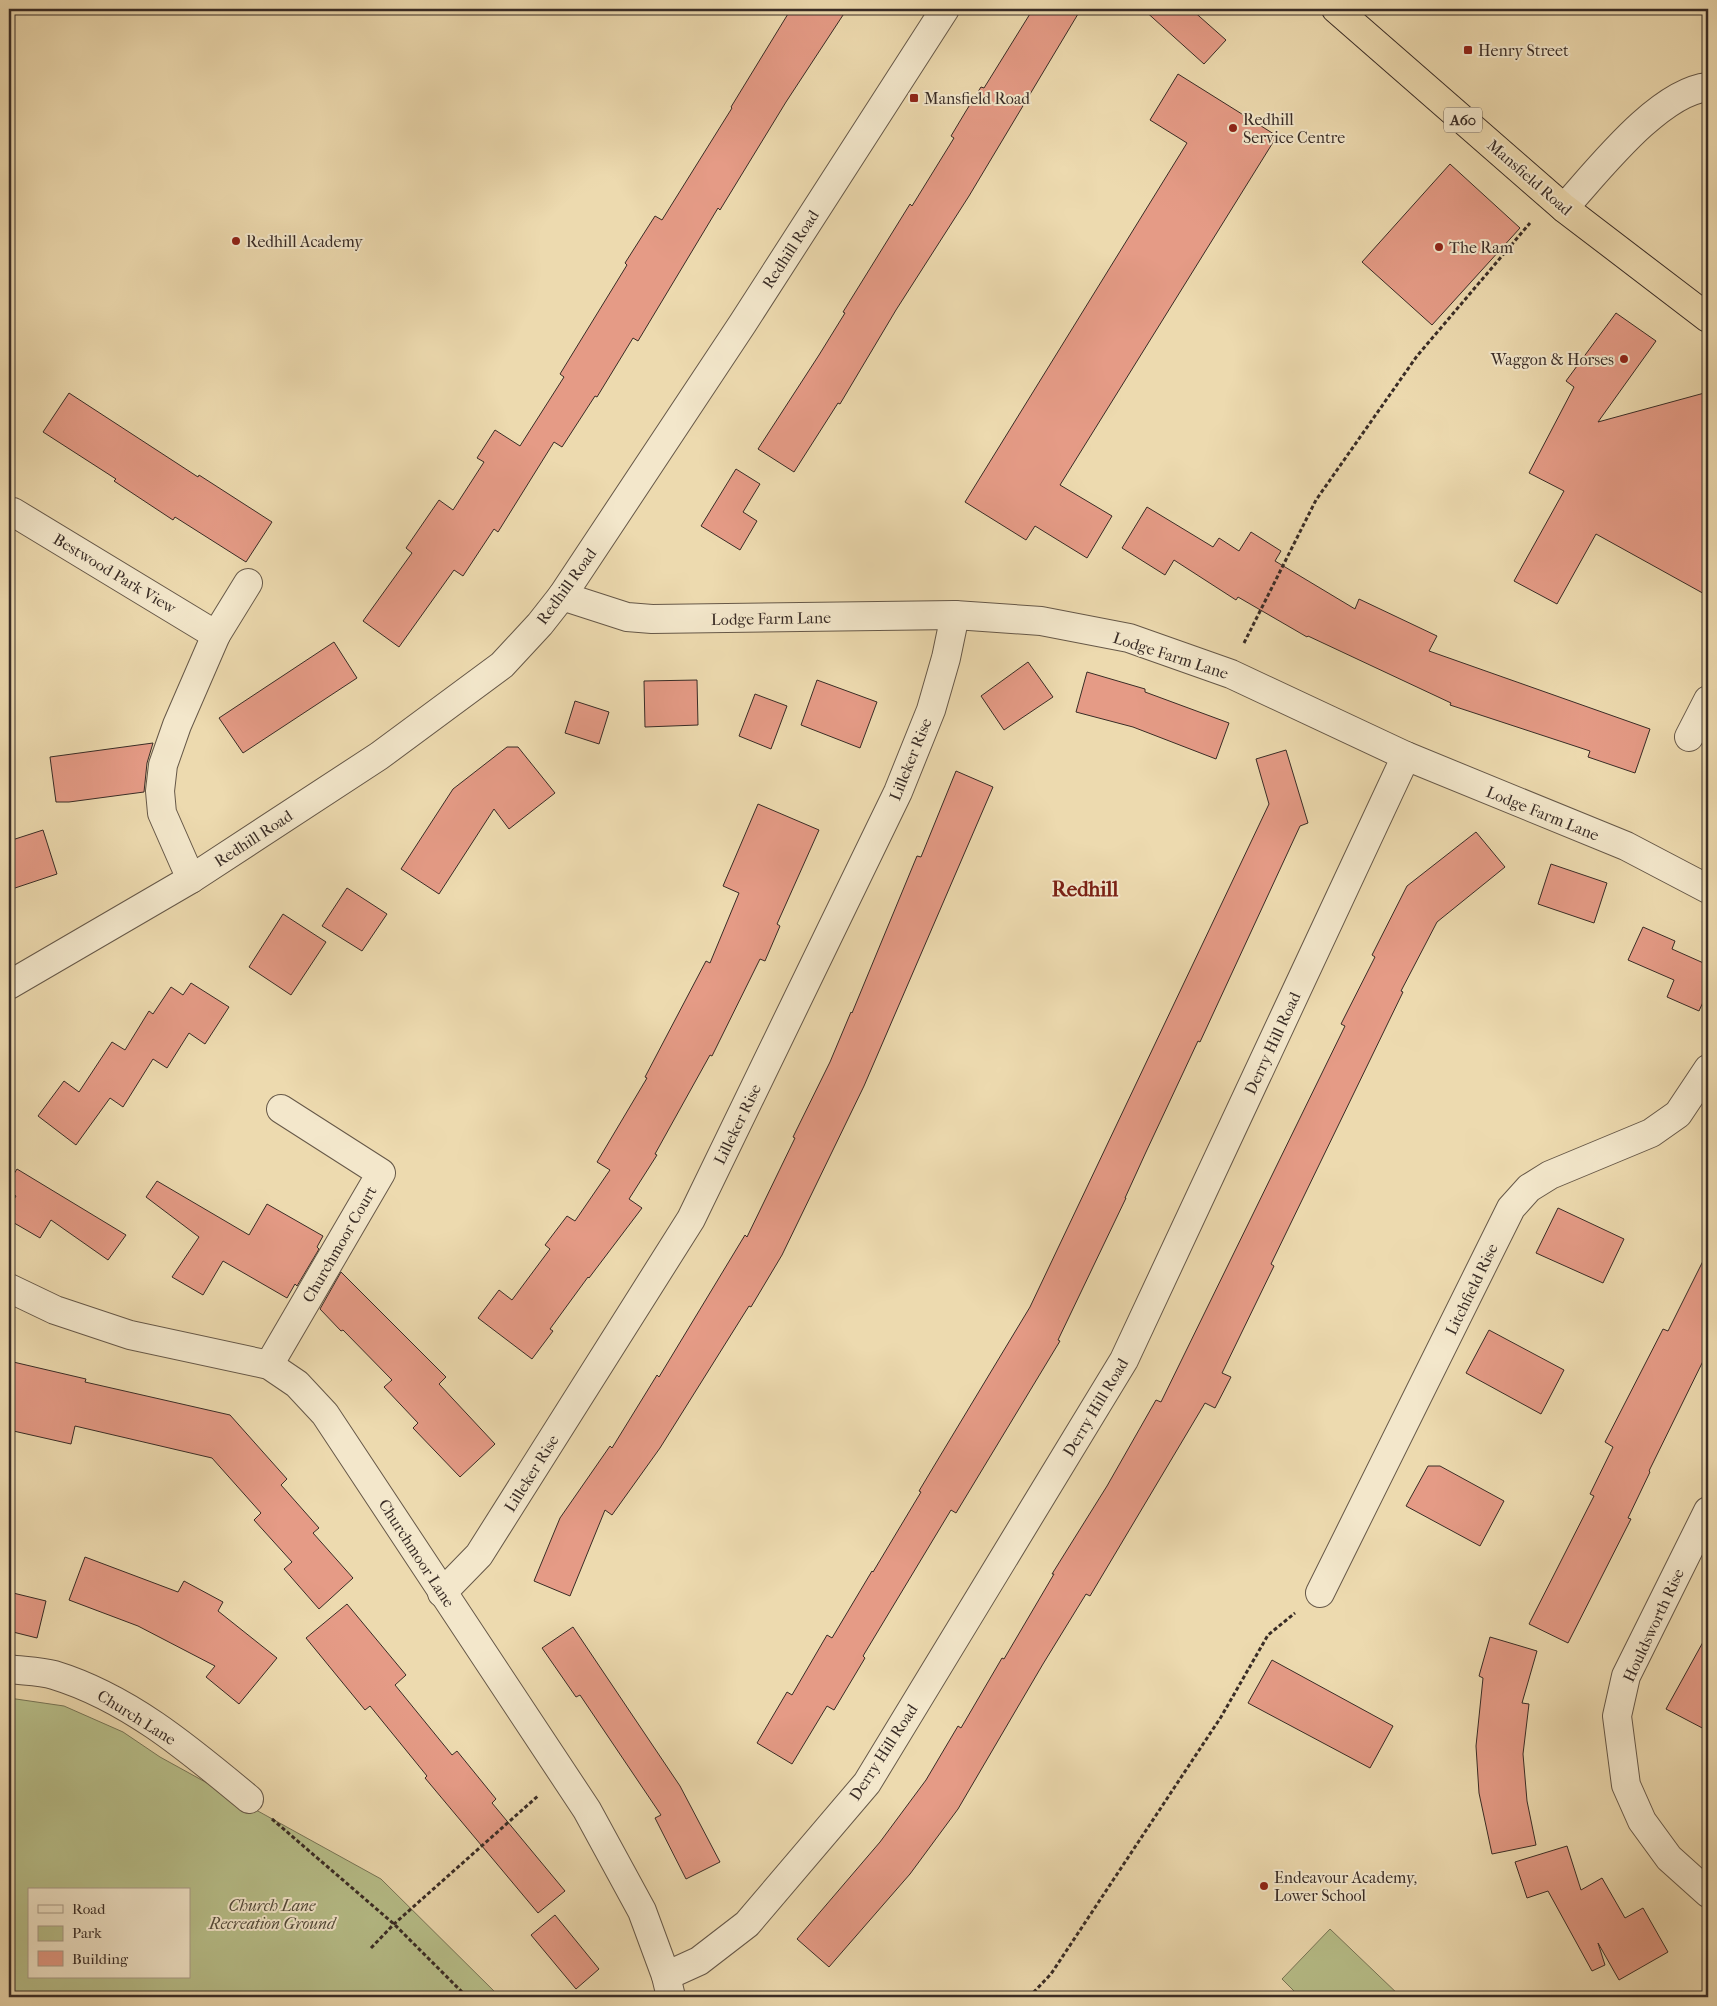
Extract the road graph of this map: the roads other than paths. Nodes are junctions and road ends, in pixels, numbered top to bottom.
1 (945, 9) edge
2 (1336, 9) edge
3 (1708, 87) edge
4 (1558, 202) junction
5 (1708, 318) edge
6 (13, 512) dead end
7 (248, 583) dead end
8 (562, 596) junction
9 (955, 615) junction
10 (216, 635) junction
11 (1708, 700) edge
12 (1689, 737) dead end
13 (1406, 756) junction
14 (191, 879) junction
15 (1708, 889) edge
16 (9, 985) edge
17 (1708, 1069) edge
18 (281, 1109) dead end
19 (9, 1288) edge
20 (269, 1365) junction
21 (1708, 1511) edge
22 (442, 1593) junction
23 (1320, 1593) road end
24 (9, 1670) edge
25 (249, 1799) road end
26 (1708, 1893) edge
27 (668, 1986) edge

1 - 8 street, Redhill Road
2 - 4 highway, Mansfield Road / A60
3 - 4 street
4 - 5 highway, Mansfield Road / A60
6 - 10 street, Bestwood Park View
7 - 10 street
8 - 9 street, Lodge Farm Lane
8 - 14 street, Redhill Road
9 - 13 street, Lodge Farm Lane
9 - 22 street, Lilleker Rise
10 - 14 street
11 - 12 street
13 - 15 street, Lodge Farm Lane
13 - 27 street, Derry Hill Road
14 - 16 street, Redhill Road
17 - 23 street, Litchfield Rise
18 - 20 street, Churchmoor Court
19 - 20 street, Churchmoor Lane
20 - 22 street, Churchmoor Lane
21 - 26 street, Houldsworth Rise
22 - 27 street, Churchmoor Lane
24 - 25 street, Church Lane

